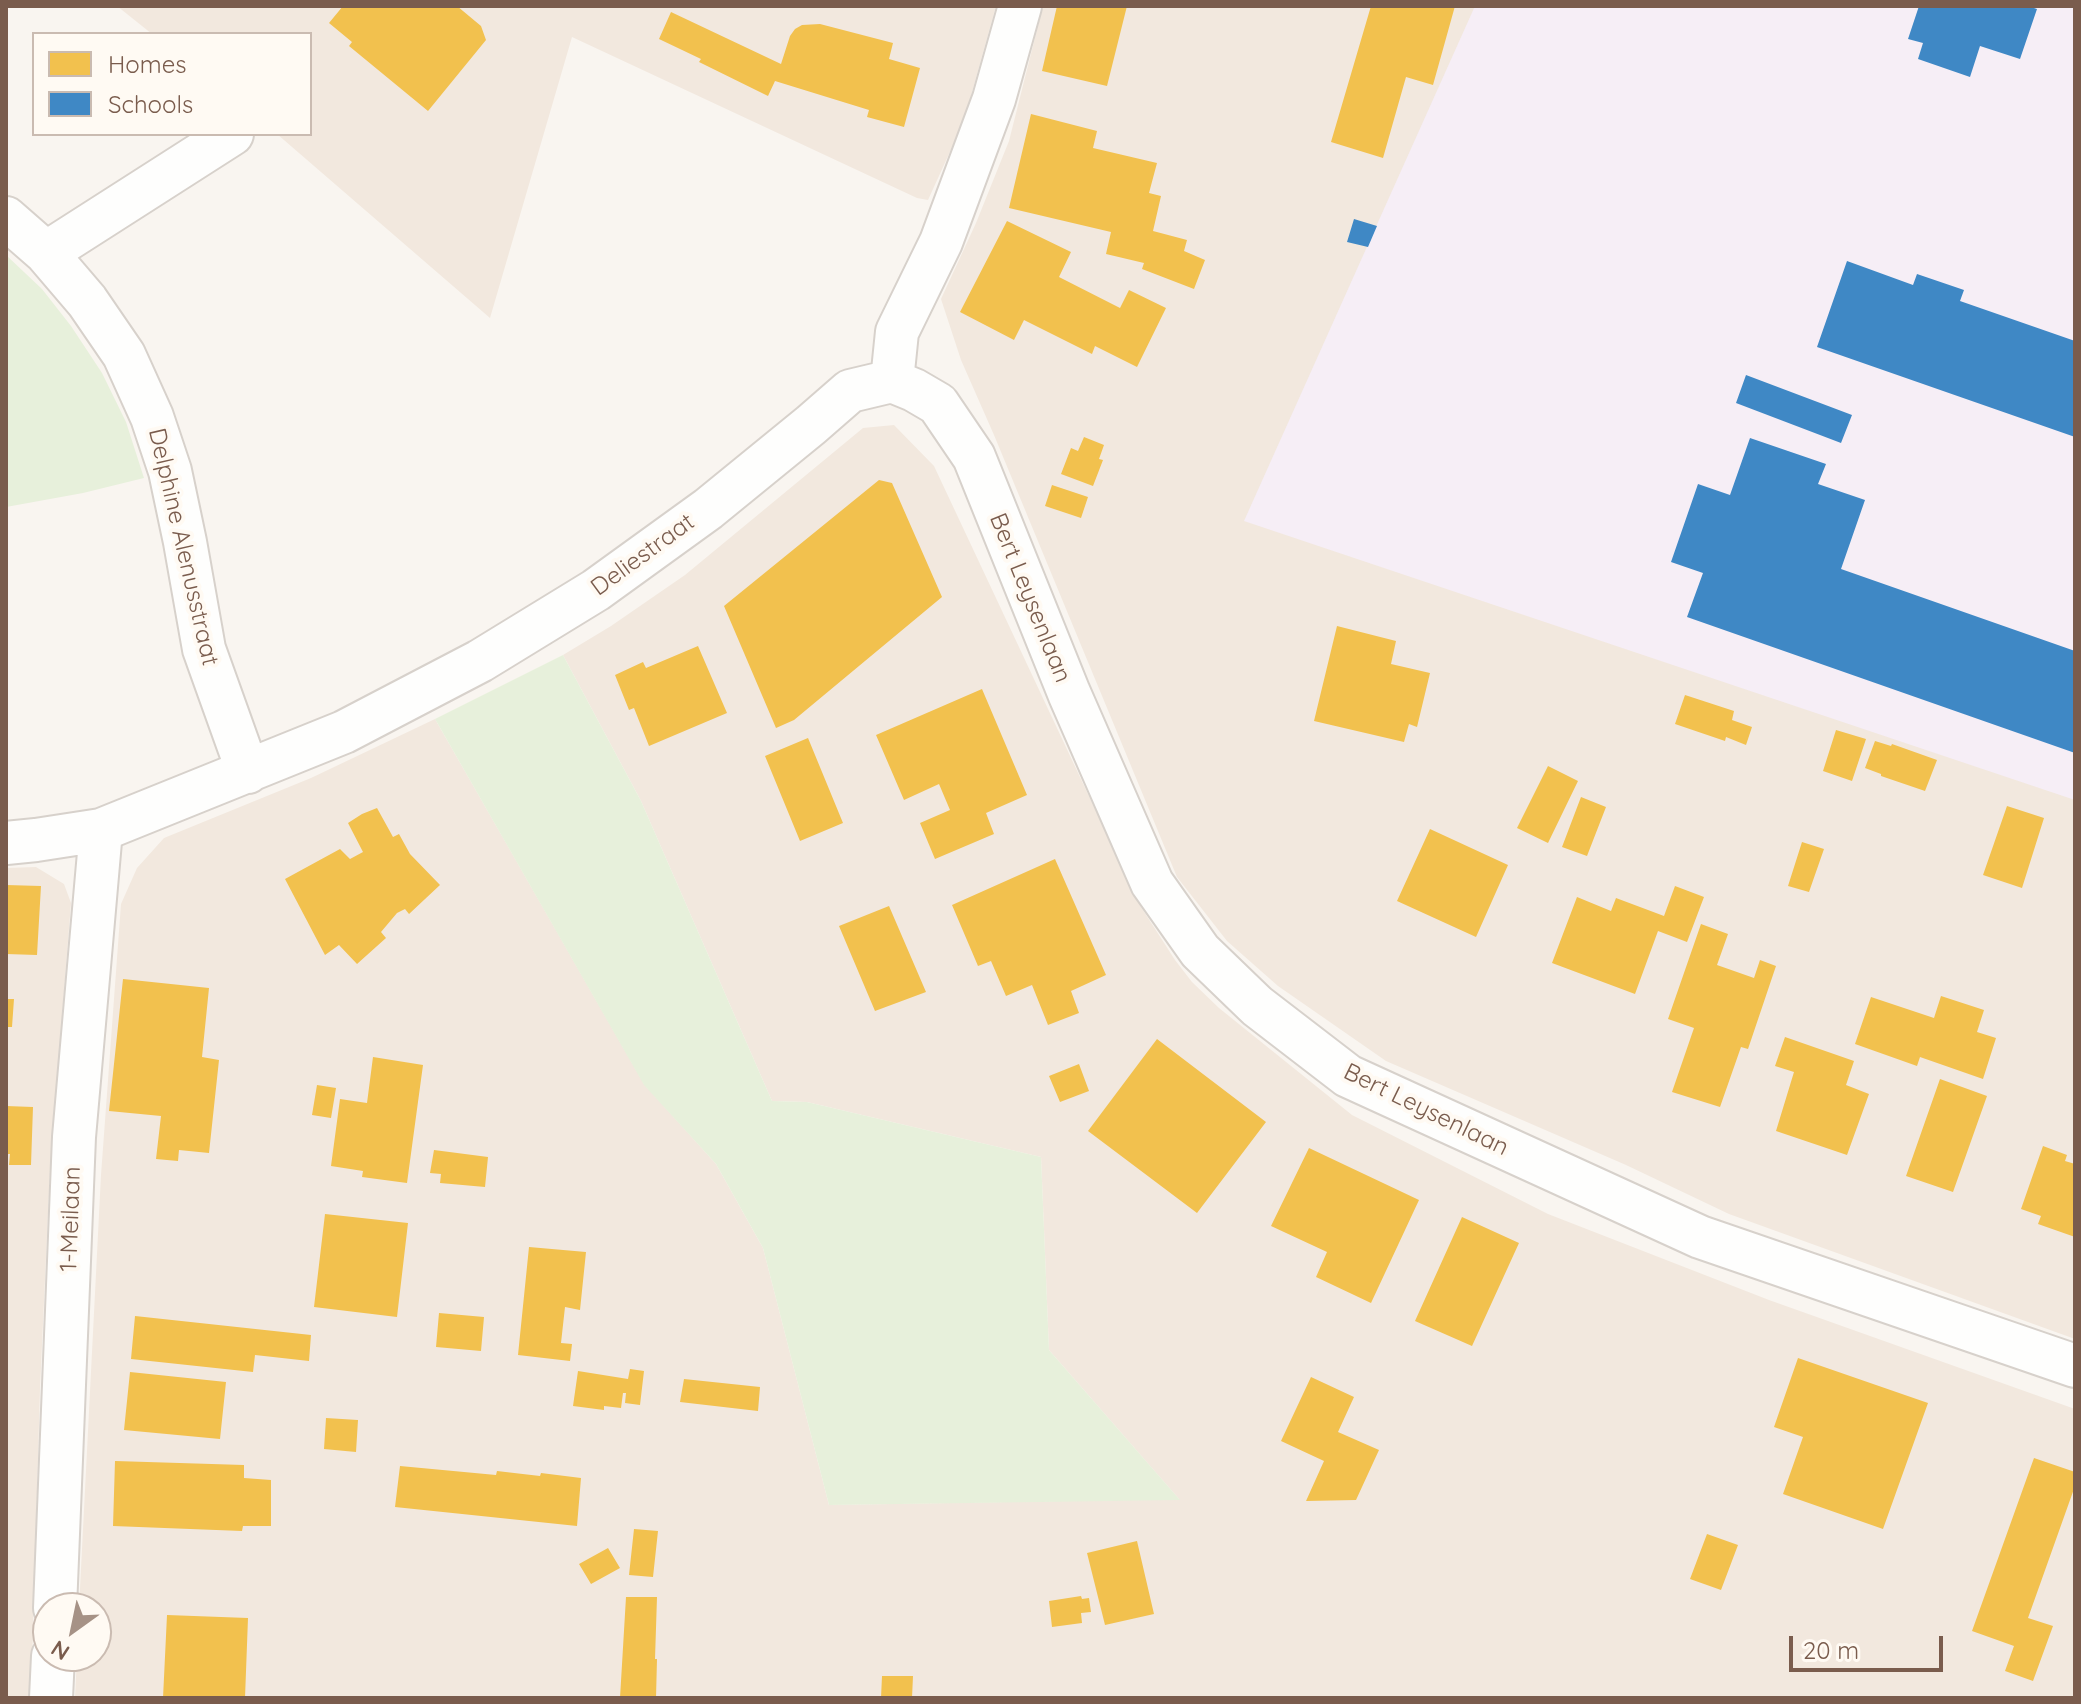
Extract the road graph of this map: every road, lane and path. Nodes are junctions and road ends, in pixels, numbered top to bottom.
1 (1020, 6) edge
2 (229, 136) edge
3 (6, 218) edge
4 (46, 253) junction
5 (892, 381) junction
6 (248, 772) junction
7 (101, 830) junction
8 (6, 843) edge
9 (2075, 1366) edge
10 (56, 1592) edge
11 (52, 1672) edge
12 (51, 1698) edge

1 - 5 street
2 - 4 street
3 - 4 street, Delphine Alenusstraat
4 - 6 street, Delphine Alenusstraat
5 - 6 street, Deliestraat
5 - 9 street, Bert Leysenlaan
6 - 7 street, Deliestraat
7 - 8 street, Deliestraat
7 - 10 street, 1-Meilaan
11 - 12 street

